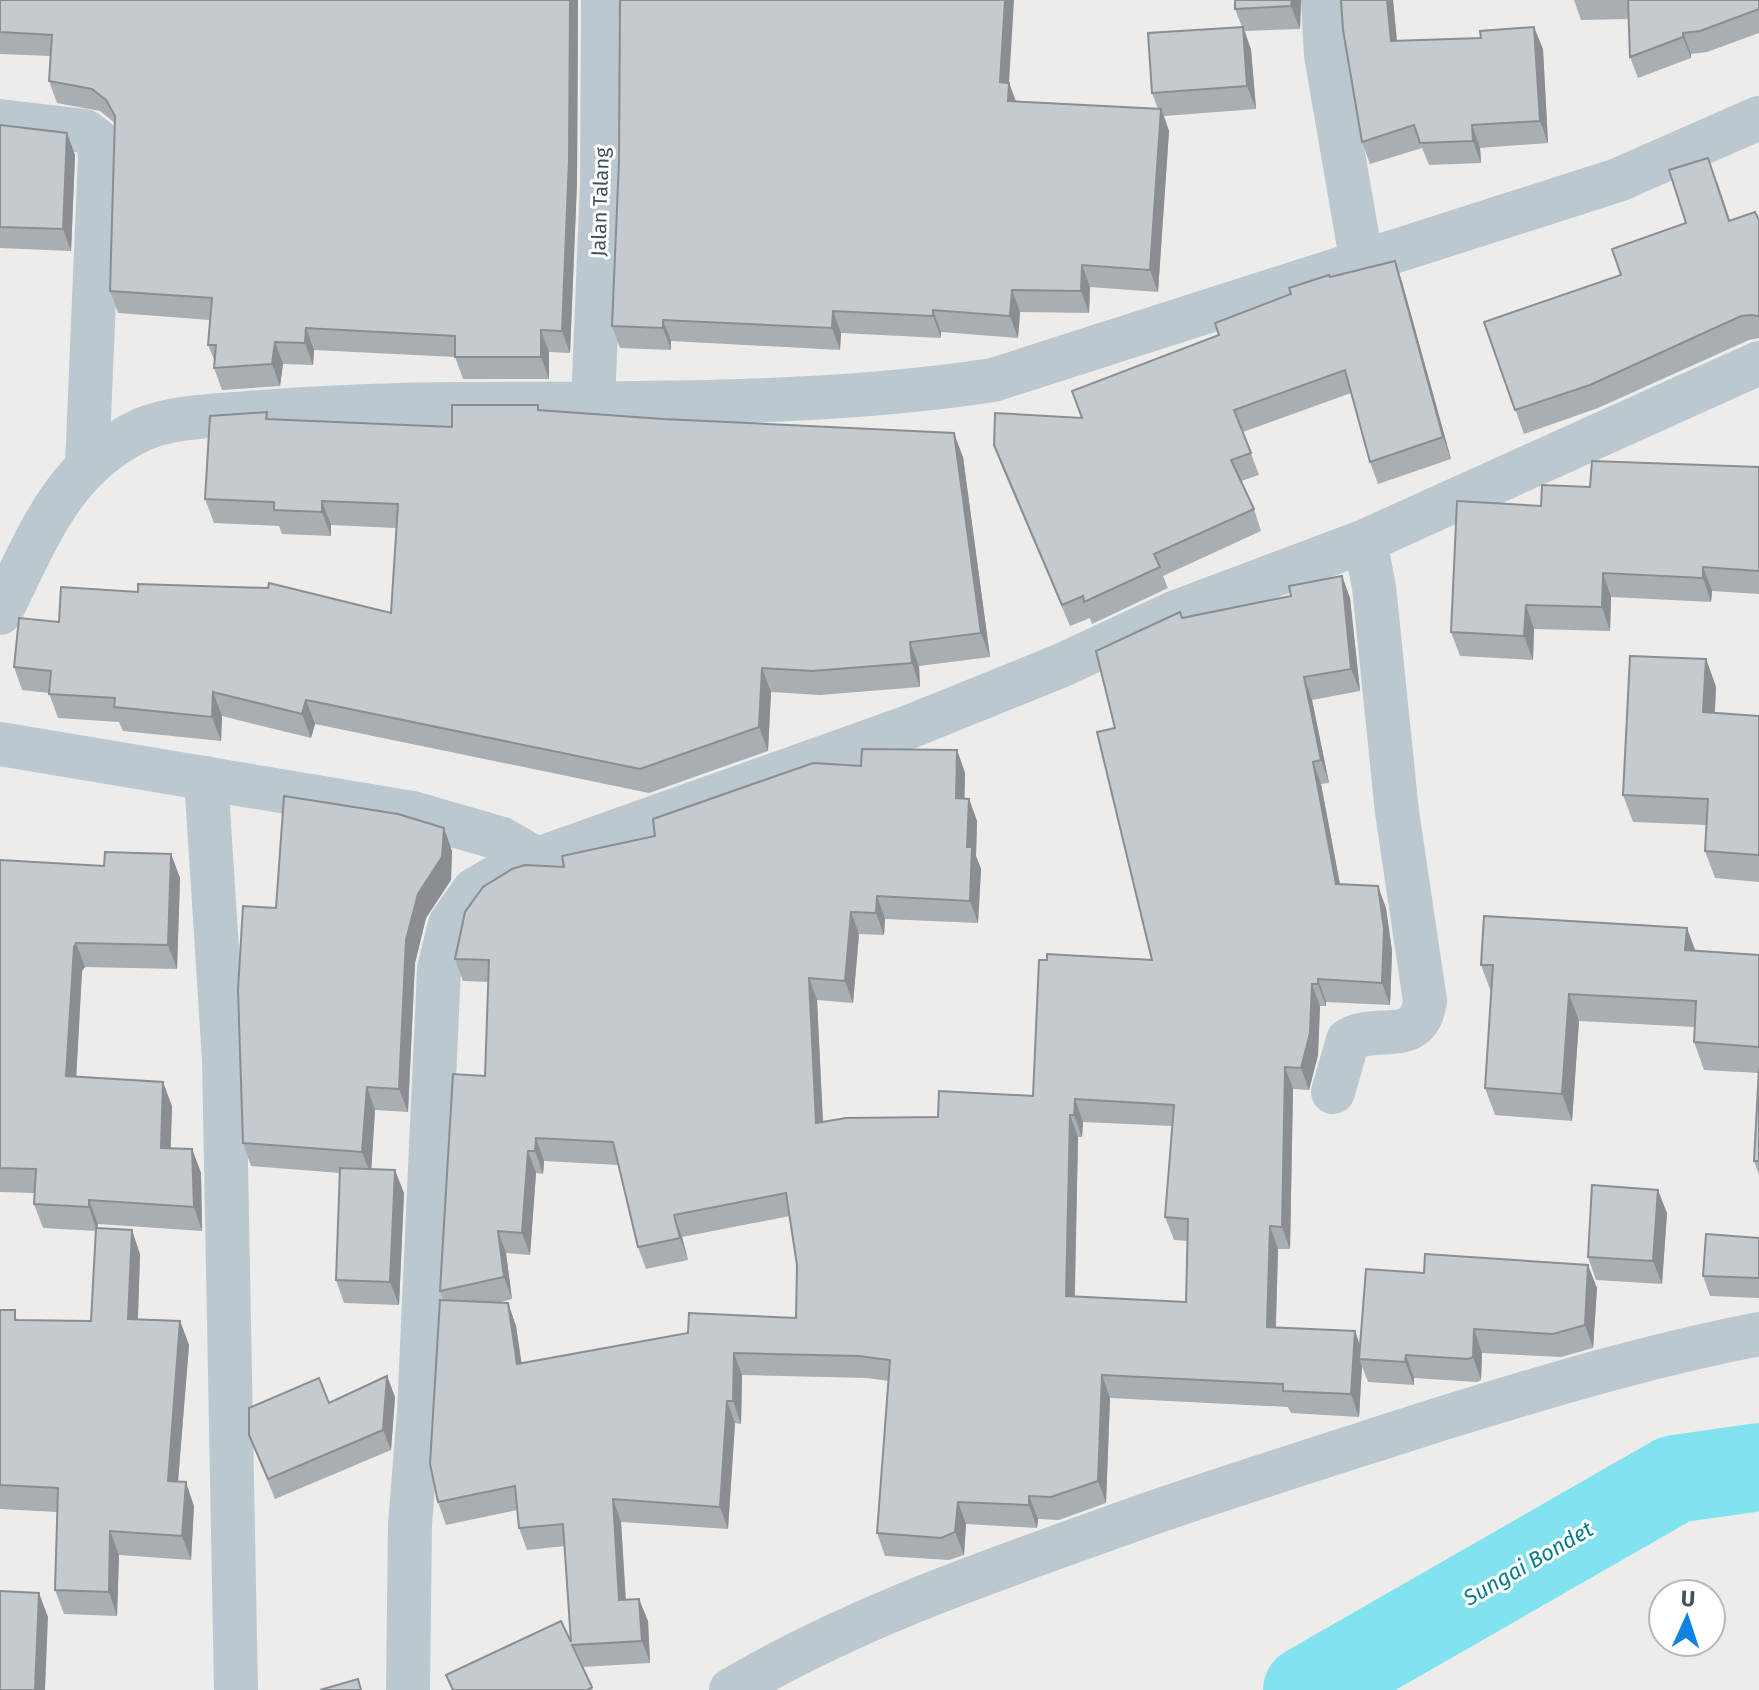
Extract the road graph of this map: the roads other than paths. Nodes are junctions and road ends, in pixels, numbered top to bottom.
1 (603, 0) edge
2 (1323, 0) edge
3 (1759, 118) edge
4 (0, 121) edge
5 (1362, 264) junction
6 (1759, 363) edge
7 (593, 403) junction
8 (87, 466) junction
9 (1365, 541) junction
10 (0, 613) edge
11 (0, 744) edge
12 (206, 778) junction
13 (535, 858) junction
14 (1333, 1092) dead end
15 (1759, 1334) edge
16 (236, 1690) edge
17 (408, 1690) edge
18 (731, 1690) edge

1 - 7 street, Jalan Talang
2 - 5 street
3 - 5 street
4 - 8 street
5 - 7 street
6 - 9 street
7 - 8 street
8 - 10 street
9 - 13 street
9 - 14 street
11 - 12 street
12 - 13 street
12 - 16 street
13 - 17 street
15 - 18 street

